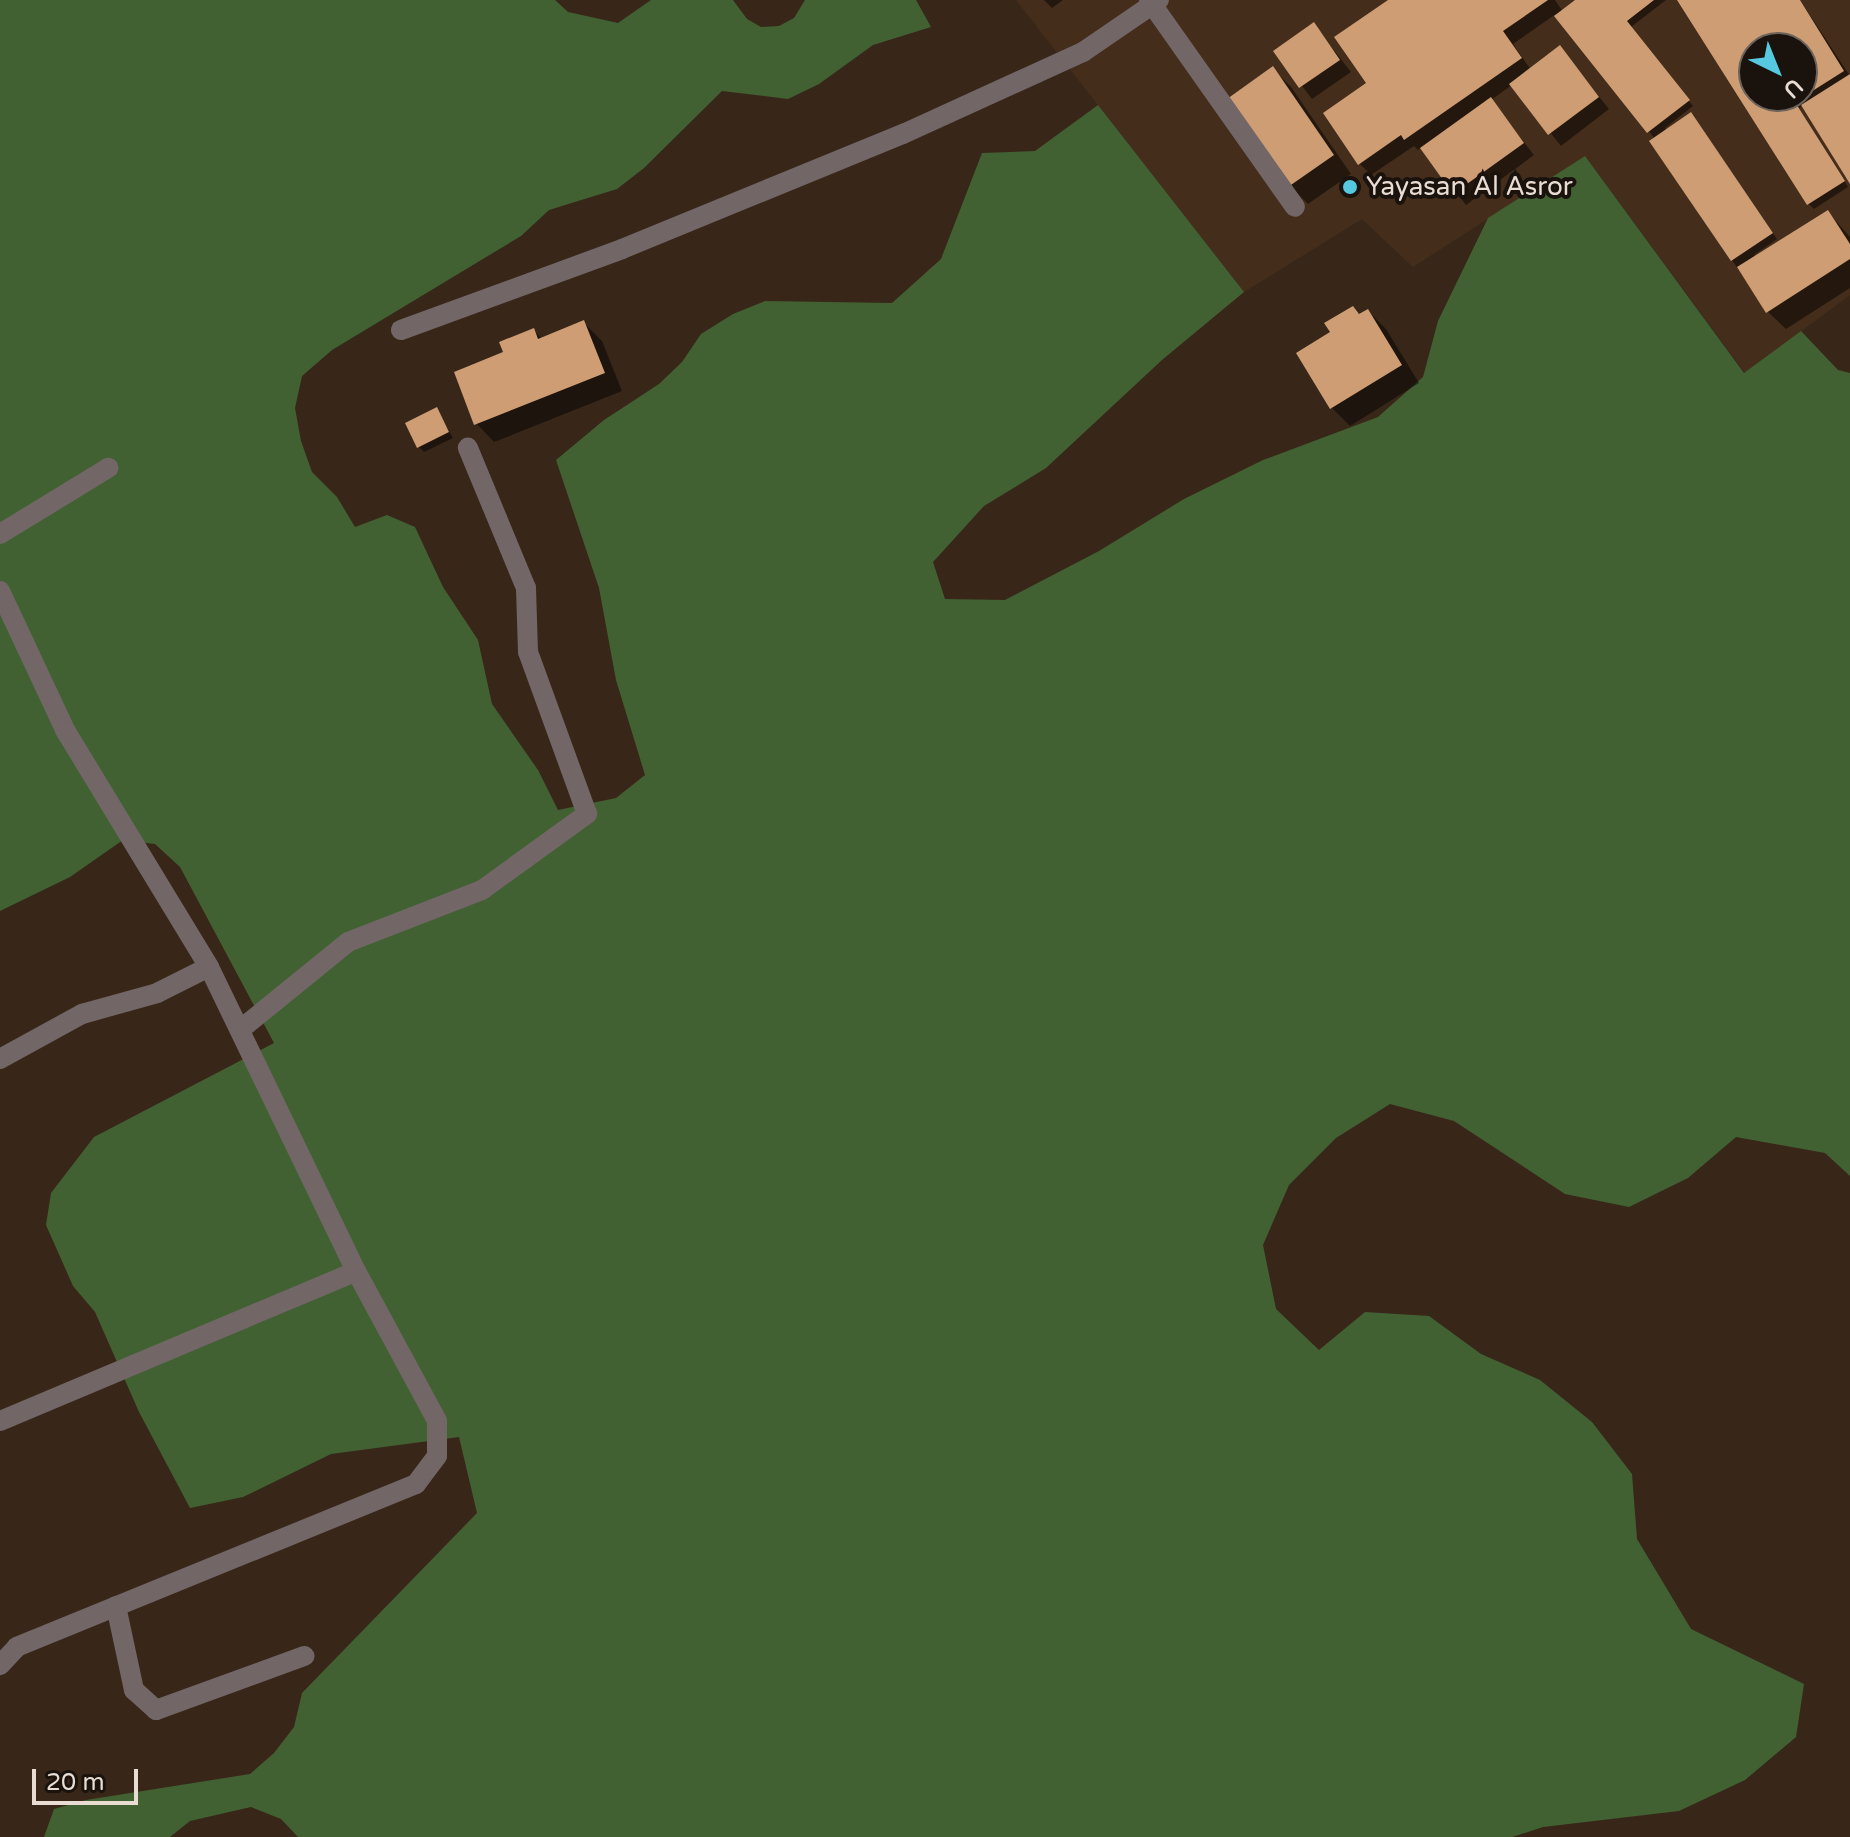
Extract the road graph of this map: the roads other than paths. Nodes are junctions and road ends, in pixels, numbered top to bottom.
1 (1154, 2) edge
2 (1295, 207) dead end
3 (401, 330) dead end
4 (468, 448) dead end
5 (108, 468) dead end
6 (0, 534) edge
7 (0, 591) edge
8 (209, 967) junction
9 (241, 1029) junction
10 (0, 1059) edge
11 (356, 1271) junction
12 (0, 1421) edge
13 (116, 1606) junction
14 (304, 1656) dead end
15 (0, 1665) edge

1 - 2 street
1 - 3 street
4 - 9 street
5 - 6 street
7 - 8 street
8 - 9 street
8 - 10 street
9 - 11 street
11 - 12 street
11 - 13 street
13 - 14 street
13 - 15 street

